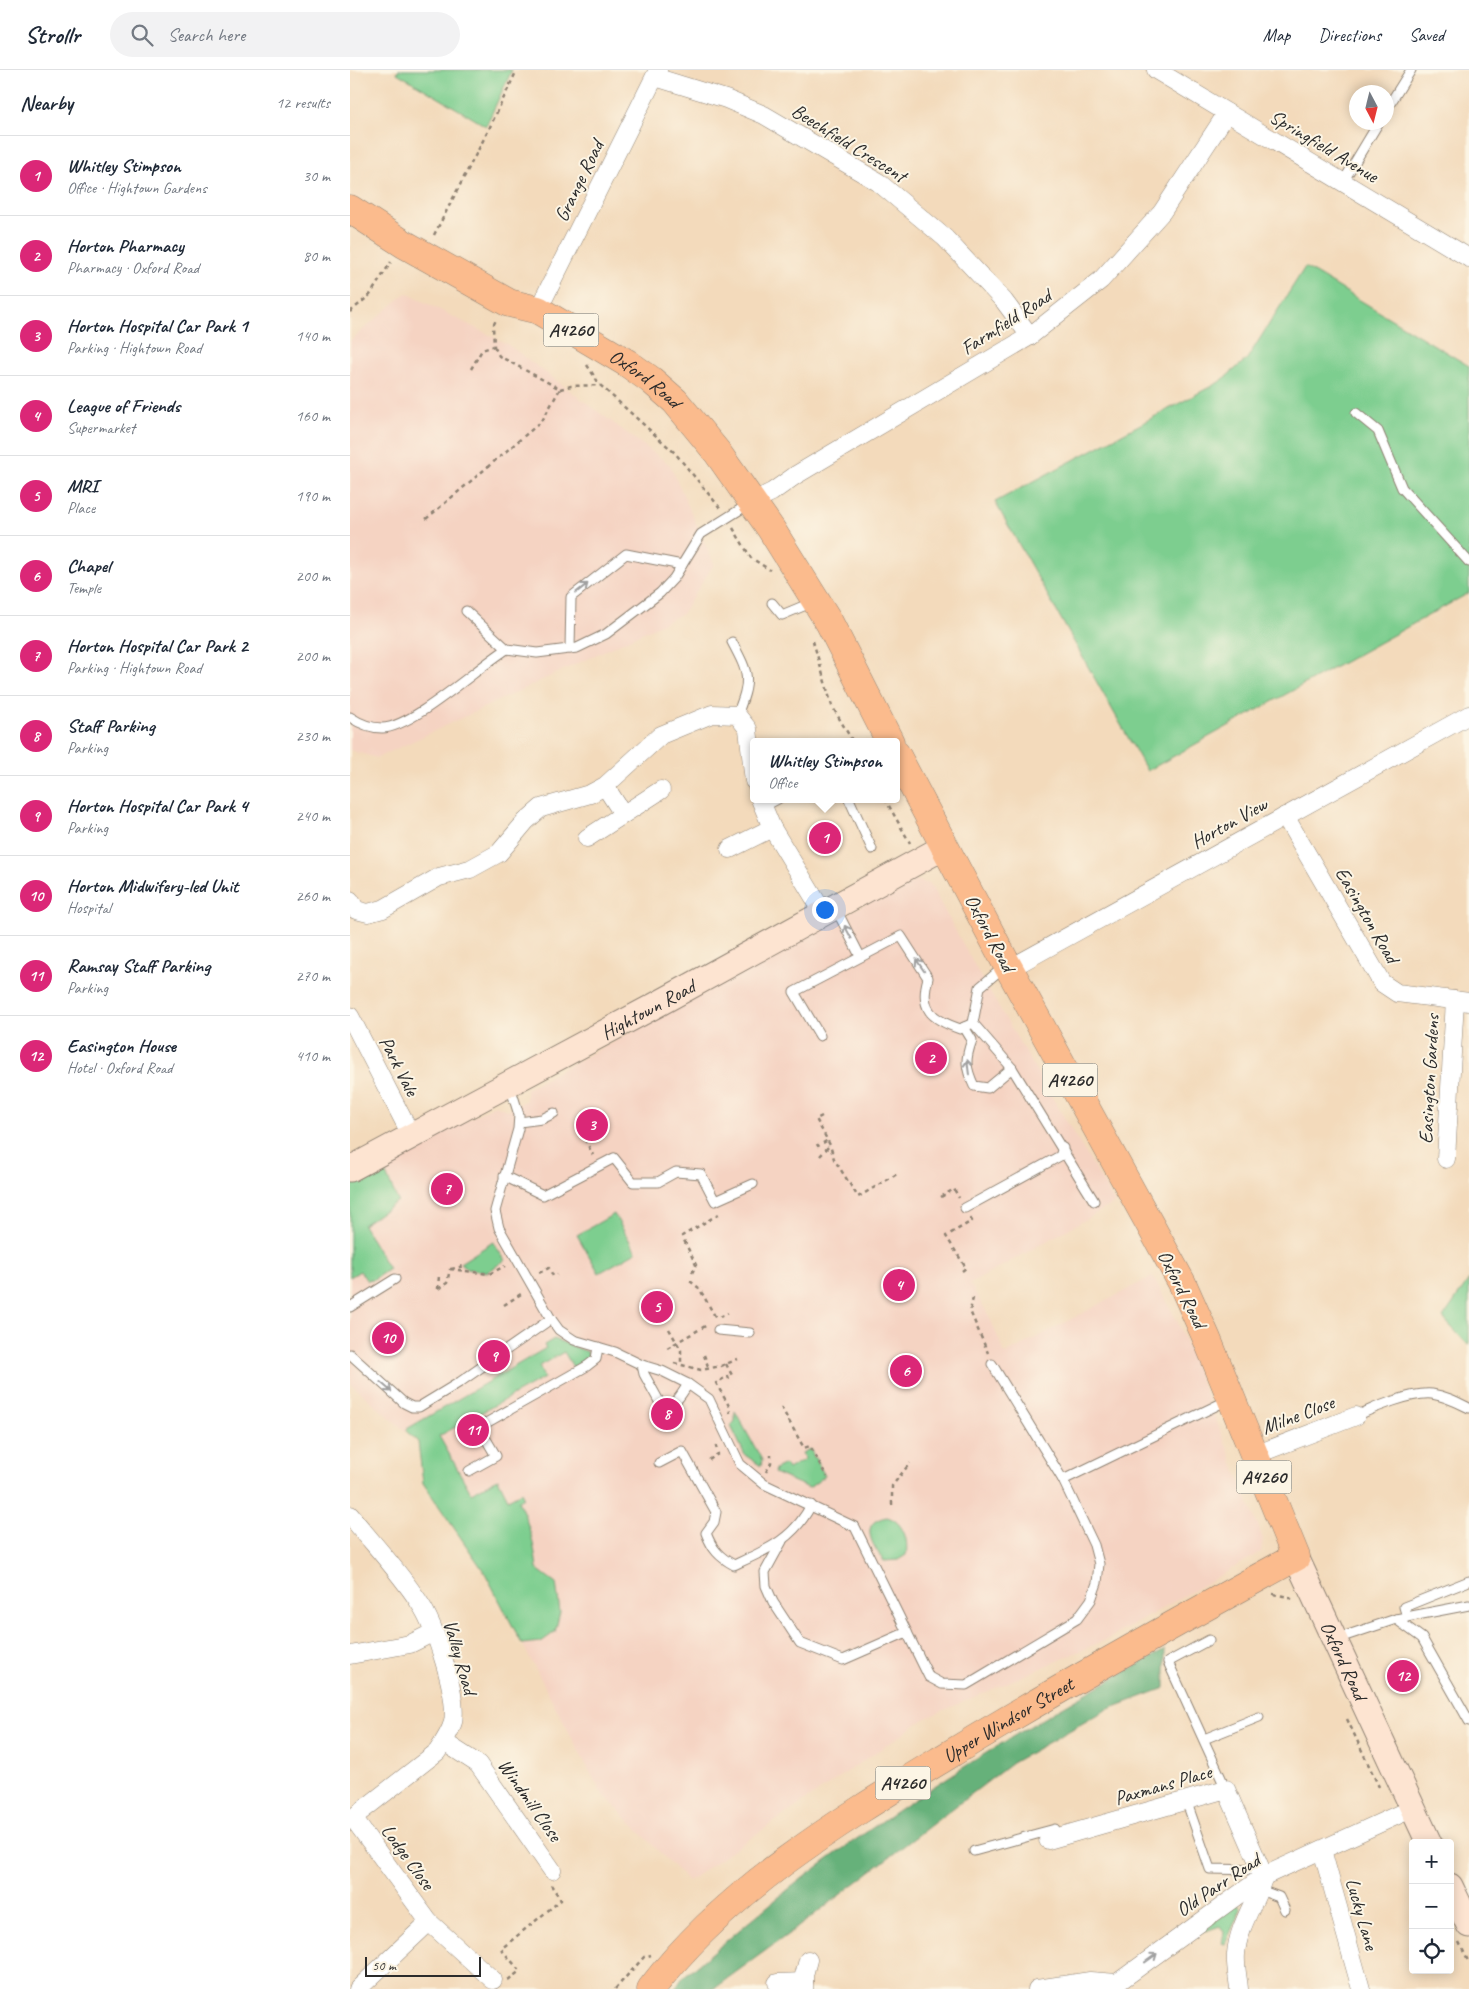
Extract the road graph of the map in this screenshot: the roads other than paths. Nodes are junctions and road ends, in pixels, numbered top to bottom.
1 (1156, 70) edge
2 (1410, 70) edge
3 (656, 74) edge
4 (1394, 97) edge
5 (1227, 112) junction
6 (1374, 130) edge
7 (1343, 182) junction
8 (350, 209) edge
9 (1469, 258) edge
10 (538, 310) junction
11 (1030, 336) junction
12 (1356, 413) dead end
13 (751, 502) junction
14 (1469, 562) edge
15 (682, 565) junction
16 (772, 603) dead end
17 (809, 604) junction
18 (466, 611) dead end
19 (732, 642) dead end
20 (507, 649) junction
21 (570, 649) junction
22 (1469, 715) edge
23 (350, 716) edge
24 (737, 716) junction
25 (888, 738) edge
26 (750, 746) edge
27 (900, 762) edge
28 (605, 786) junction
29 (661, 790) dead end
30 (767, 803) edge
31 (850, 803) edge
32 (623, 814) junction
33 (1286, 816) junction
34 (772, 828) junction
35 (587, 838) dead end
36 (944, 847) junction
37 (872, 848) dead end
38 (730, 849) dead end
39 (350, 900) edge
40 (830, 911) junction
41 (860, 956) junction
42 (1008, 967) junction
43 (1462, 1001) edge
44 (350, 1016) edge
45 (968, 1025) junction
46 (820, 1036) dead end
47 (1012, 1068) junction
48 (509, 1083) junction
49 (554, 1113) dead end
50 (519, 1122) junction
51 (411, 1135) junction
52 (1063, 1148) junction
53 (1446, 1160) dead end
54 (350, 1169) edge
55 (504, 1176) junction
56 (753, 1184) dead end
57 (1094, 1201) dead end
58 (965, 1208) road end
59 (395, 1279) dead end
60 (350, 1307) edge
61 (551, 1319) junction
62 (718, 1330) dead end
63 (750, 1333) dead end
64 (598, 1347) junction
65 (350, 1354) edge
66 (992, 1364) road end
67 (642, 1365) junction
68 (688, 1384) junction
69 (1231, 1398) junction
70 (1469, 1408) edge
71 (1356, 1416) joint
72 (1255, 1455) junction
73 (659, 1463) dead end
74 (469, 1471) dead end
75 (1063, 1480) junction
76 (811, 1505) junction
77 (350, 1515) edge
78 (782, 1540) junction
79 (1296, 1556) junction
80 (1469, 1581) edge
81 (1469, 1604) edge
82 (1408, 1617) junction
83 (1396, 1620) junction
84 (434, 1632) junction
85 (908, 1632) junction
86 (1209, 1640) dead end
87 (1334, 1640) junction
88 (350, 1655) edge
89 (1259, 1717) dead end
90 (1469, 1721) edge
91 (1204, 1739) junction
92 (444, 1742) junction
93 (1225, 1787) junction
94 (1186, 1800) junction
95 (1403, 1812) junction
96 (351, 1819) edge
97 (1426, 1839) edge
98 (1048, 1840) dead end
99 (1322, 1850) junction
100 (974, 1851) dead end
101 (552, 1870) road end
102 (1262, 1879) junction
103 (1454, 1894) edge
104 (1285, 1910) dead end
105 (429, 1922) junction
106 (1469, 1925) edge
107 (808, 1960) dead end
108 (776, 1983) dead end
109 (498, 1984) edge
110 (804, 1985) edge
111 (1115, 1986) edge
112 (358, 1989) edge
113 (651, 1989) edge
114 (1037, 1989) edge
115 (1239, 1989) edge
116 (1361, 1989) edge

1 - 5 street, Springfield Avenue
2 - 4 lane
3 - 10 street, Grange Road
3 - 11 street, Beechfield Crescent
5 - 7 street, Springfield Avenue
5 - 11 street, Farmfield Road
6 - 7 lane
7 - 9 street, Springfield Avenue
8 - 10 main road, Oxford Road / A4260
10 - 13 main road, Oxford Road / A4260
11 - 13 street, Farmfield Road
12 - 14 lane
13 - 15 lane
13 - 17 main road, Oxford Road / A4260
15 - 21 lane
21 -> 15 lane
16 - 17 lane
17 - 25 main road, Oxford Road / A4260
18 - 20 lane
19 - 24 lane
20 - 21 lane
20 - 23 lane
22 - 33 street, Horton View
24 - 26 street
24 - 28 street
27 - 36 main road, Oxford Road / A4260
28 - 32 street
28 - 39 street
29 - 32 street
30 - 34 street
31 - 37 lane
32 - 35 street
33 - 42 street, Horton View
33 - 43 street, Easington Road
34 - 38 street
34 - 40 street
36 - 40 street, Hightown Road
36 - 42 main road, Oxford Road / A4260
41 -> 40 lane
40 - 48 street, Hightown Road
45 -> 41 lane
41 - 46 lane
42 - 45 lane
42 - 69 main road, Oxford Road / A4260
43 - 53 street, Easington Gardens
44 - 51 street, Park Vale
45 - 47 lane
47 -> 45 lane
47 - 52 lane
48 - 50 lane
48 - 51 street, Hightown Road
49 - 50 lane
50 - 55 lane
51 - 54 street, Hightown Road
52 - 57 lane
52 - 58 lane
55 - 56 lane
55 - 61 lane
59 - 60 lane
61 - 64 lane
65 -> 61 lane
62 - 63 lane
64 - 67 lane
64 - 74 lane
66 - 75 lane
67 - 68 lane
67 - 68 lane
68 - 76 lane
69 - 72 main road, Oxford Road / A4260
69 - 75 lane
70 - 71 lane
71 - 72 street, Milne Close
72 - 79 main road, Oxford Road / A4260
73 - 78 lane
75 - 85 lane
76 - 78 lane
76 - 85 lane
77 - 84 street, Valley Road
78 - 85 lane
79 - 87 street, Oxford Road
79 - 113 main road, Upper Windsor Street / A4260
80 - 82 lane
81 - 82 lane
82 - 83 lane
83 - 87 lane
83 - 90 lane
84 - 88 street
84 - 92 street, Valley Road
86 - 91 lane
87 - 95 street, Oxford Road
89 - 91 lane
91 - 93 lane
92 - 96 street, Valley Road
92 - 101 street, Windmill Close
93 - 94 street, Paxmans Place
93 - 100 lane
93 - 102 street, Paxmans Place
94 - 98 street, Paxmans Place
94 - 102 lane
95 - 97 street, Oxford Road
95 - 99 street, Old Parr Road
96 - 105 street, Lodge Close
99 - 102 street, Old Parr Road
99 - 116 street, Lucky Lane
102 - 104 lane
111 -> 102 street, Old Parr Road
102 - 115 street
103 - 106 street
105 - 109 street, Lodge Close
105 - 112 street, Lodge Close
107 - 110 street
108 - 110 street
111 - 114 street

